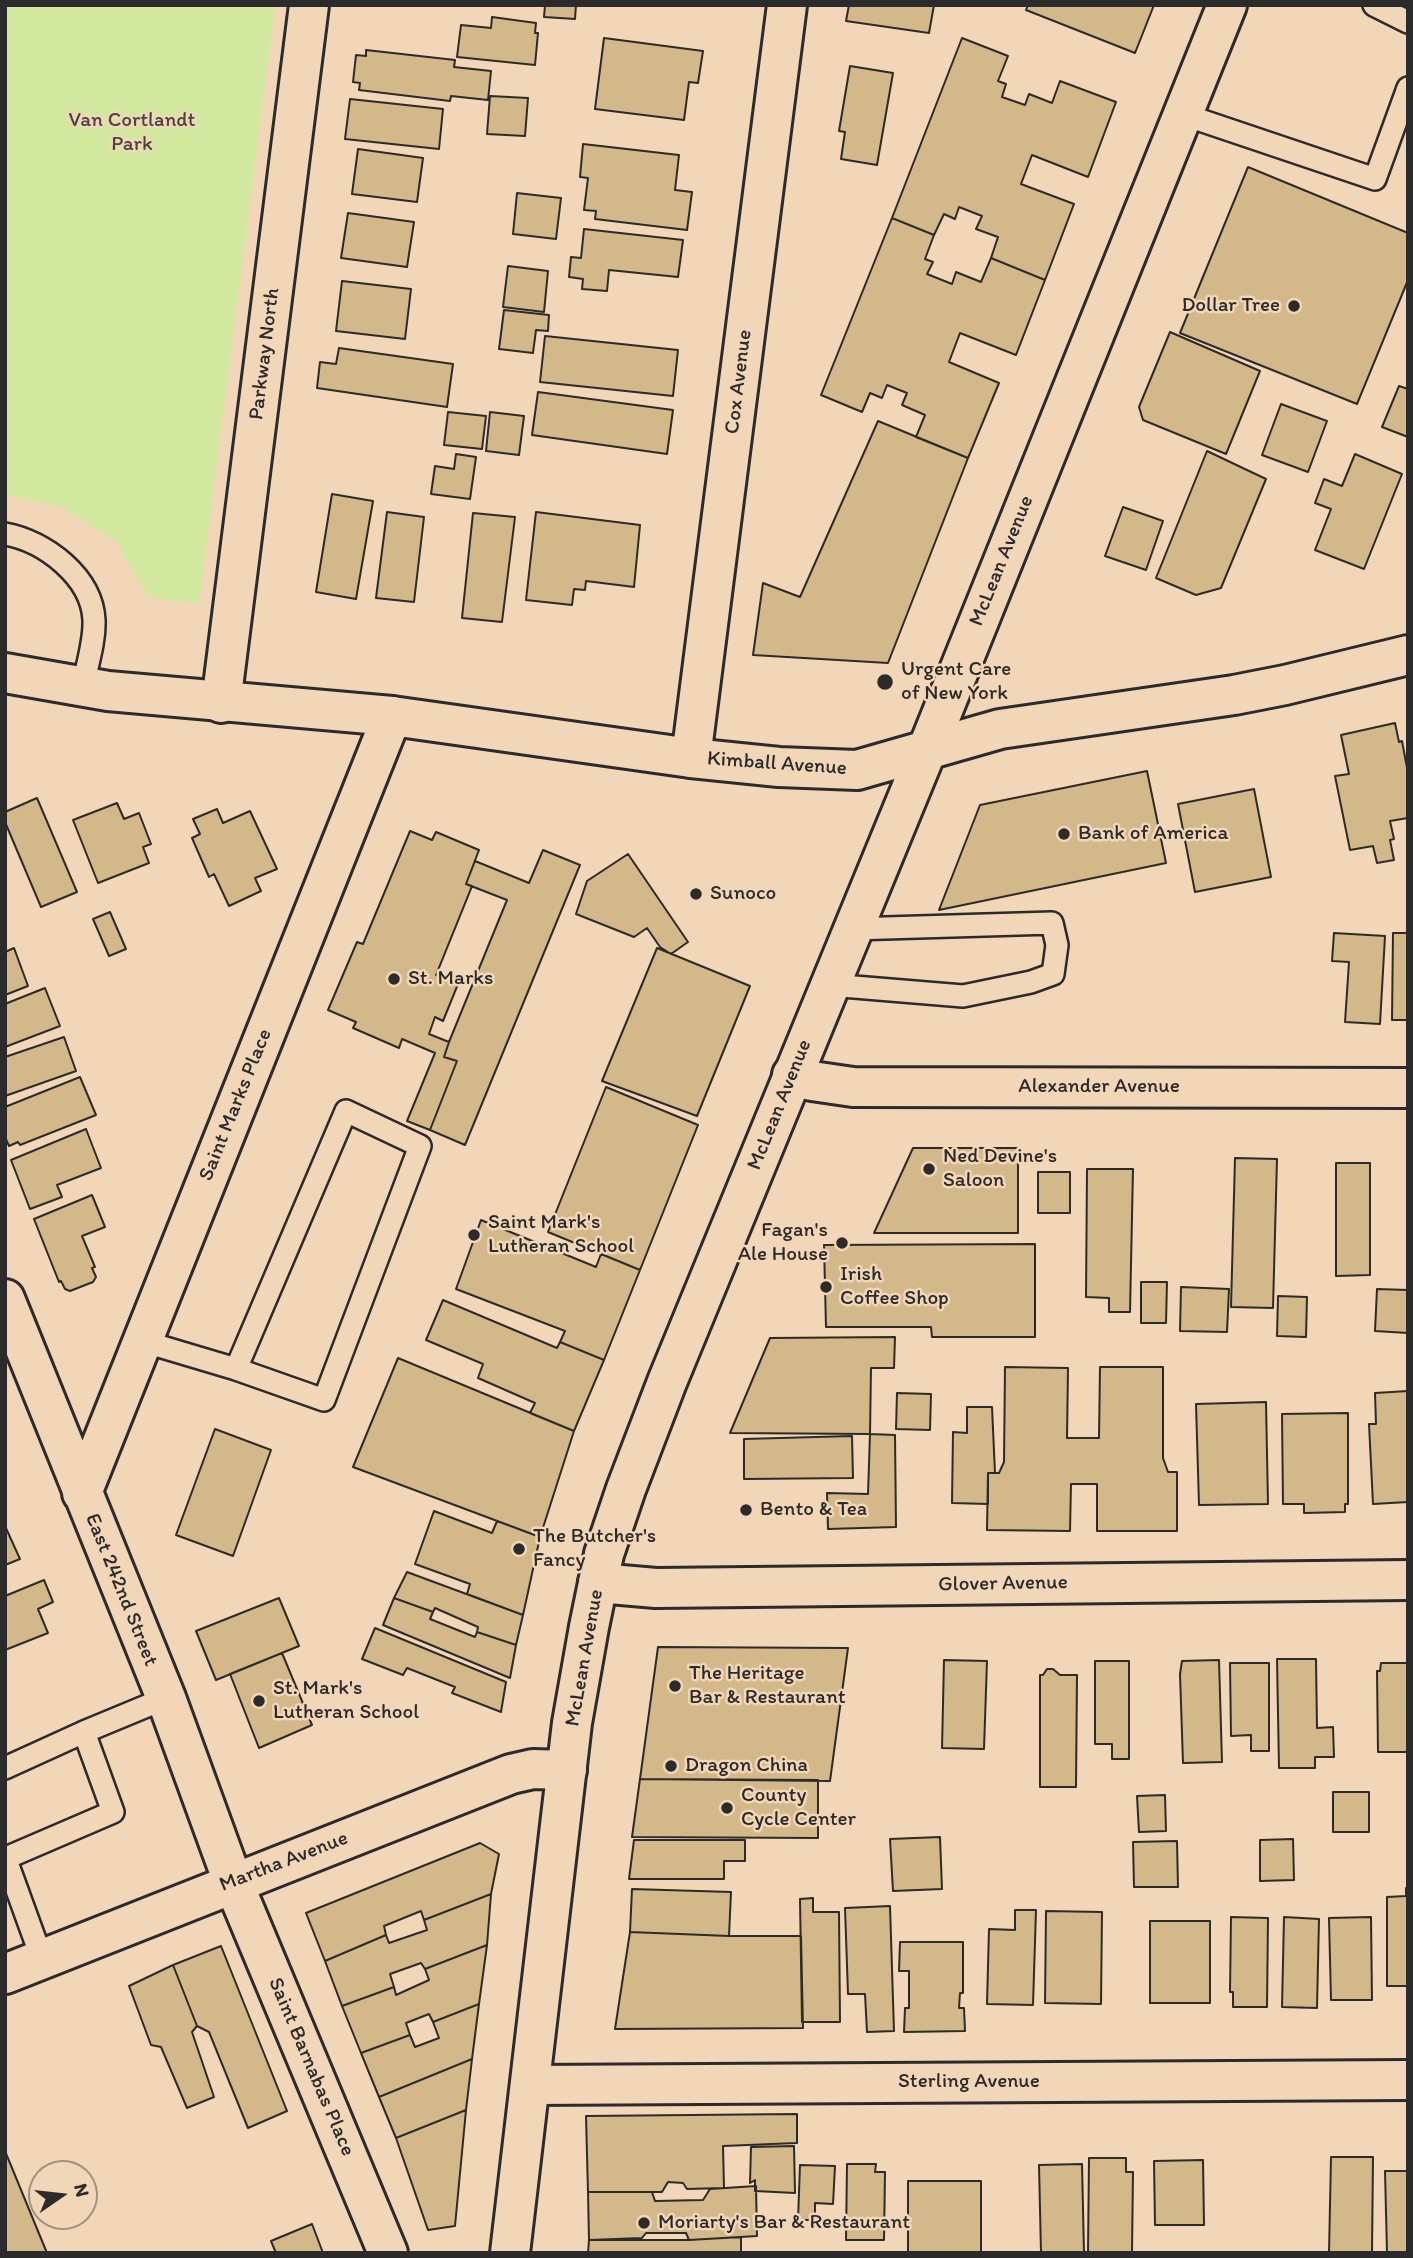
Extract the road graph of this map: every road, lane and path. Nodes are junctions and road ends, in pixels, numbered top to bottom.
1 (309, 5) edge
2 (787, 5) edge
3 (1227, 5) edge
4 (1374, 5) edge
5 (1408, 23) edge
6 (1408, 89) edge
7 (1182, 114) junction
8 (5, 534) edge
9 (1408, 654) edge
10 (5, 674) edge
11 (83, 685) junction
12 (220, 703) junction
13 (392, 716) junction
14 (927, 750) junction
15 (691, 758) junction
16 (852, 929) junction
17 (830, 985) junction
18 (792, 1075) junction
19 (1408, 1088) edge
20 (5, 1299) edge
21 (142, 1341) junction
22 (236, 1369) junction
23 (82, 1493) junction
24 (1408, 1580) edge
25 (598, 1583) junction
26 (166, 1699) junction
27 (83, 1732) junction
28 (5, 1768) edge
29 (567, 1770) junction
30 (5, 1858) edge
31 (233, 1882) junction
32 (42, 1959) junction
33 (5, 1974) edge
34 (1408, 2080) edge
35 (530, 2085) junction
36 (388, 2253) edge
37 (510, 2253) edge

1 - 12 street, Parkway North
2 - 15 street, Cox Avenue
3 - 7 street, McLean Avenue
4 - 5 lane
6 - 7 lane
7 - 14 street, McLean Avenue
8 - 11 lane
9 - 14 street, Kimball Avenue
10 - 11 street, Kimball Avenue
11 - 12 street, Kimball Avenue
12 - 13 street, Kimball Avenue
13 - 15 street, Kimball Avenue
13 - 21 street, Saint Marks Place
14 - 15 street, Kimball Avenue
14 - 16 street, McLean Avenue
16 - 17 street, McLean Avenue
16 - 17 lane
17 - 18 street, McLean Avenue
18 - 19 street, Alexander Avenue
18 - 25 street, McLean Avenue
20 - 23 street, East 242nd Street
21 - 22 lane
21 - 23 street, Saint Marks Place
22 - 22 lane
23 - 26 street, East 242nd Street
24 - 25 street, Glover Avenue
25 - 29 street, McLean Avenue
26 - 27 lane
26 - 31 street, East 242nd Street
27 - 28 lane
27 - 30 lane
29 - 31 street, Martha Avenue
29 - 35 street, McLean Avenue
30 - 32 lane
31 - 32 street, Martha Avenue
31 - 36 street, Saint Barnabas Place
32 - 33 street, Martha Avenue
34 - 35 street, Sterling Avenue
35 - 37 street, McLean Avenue

